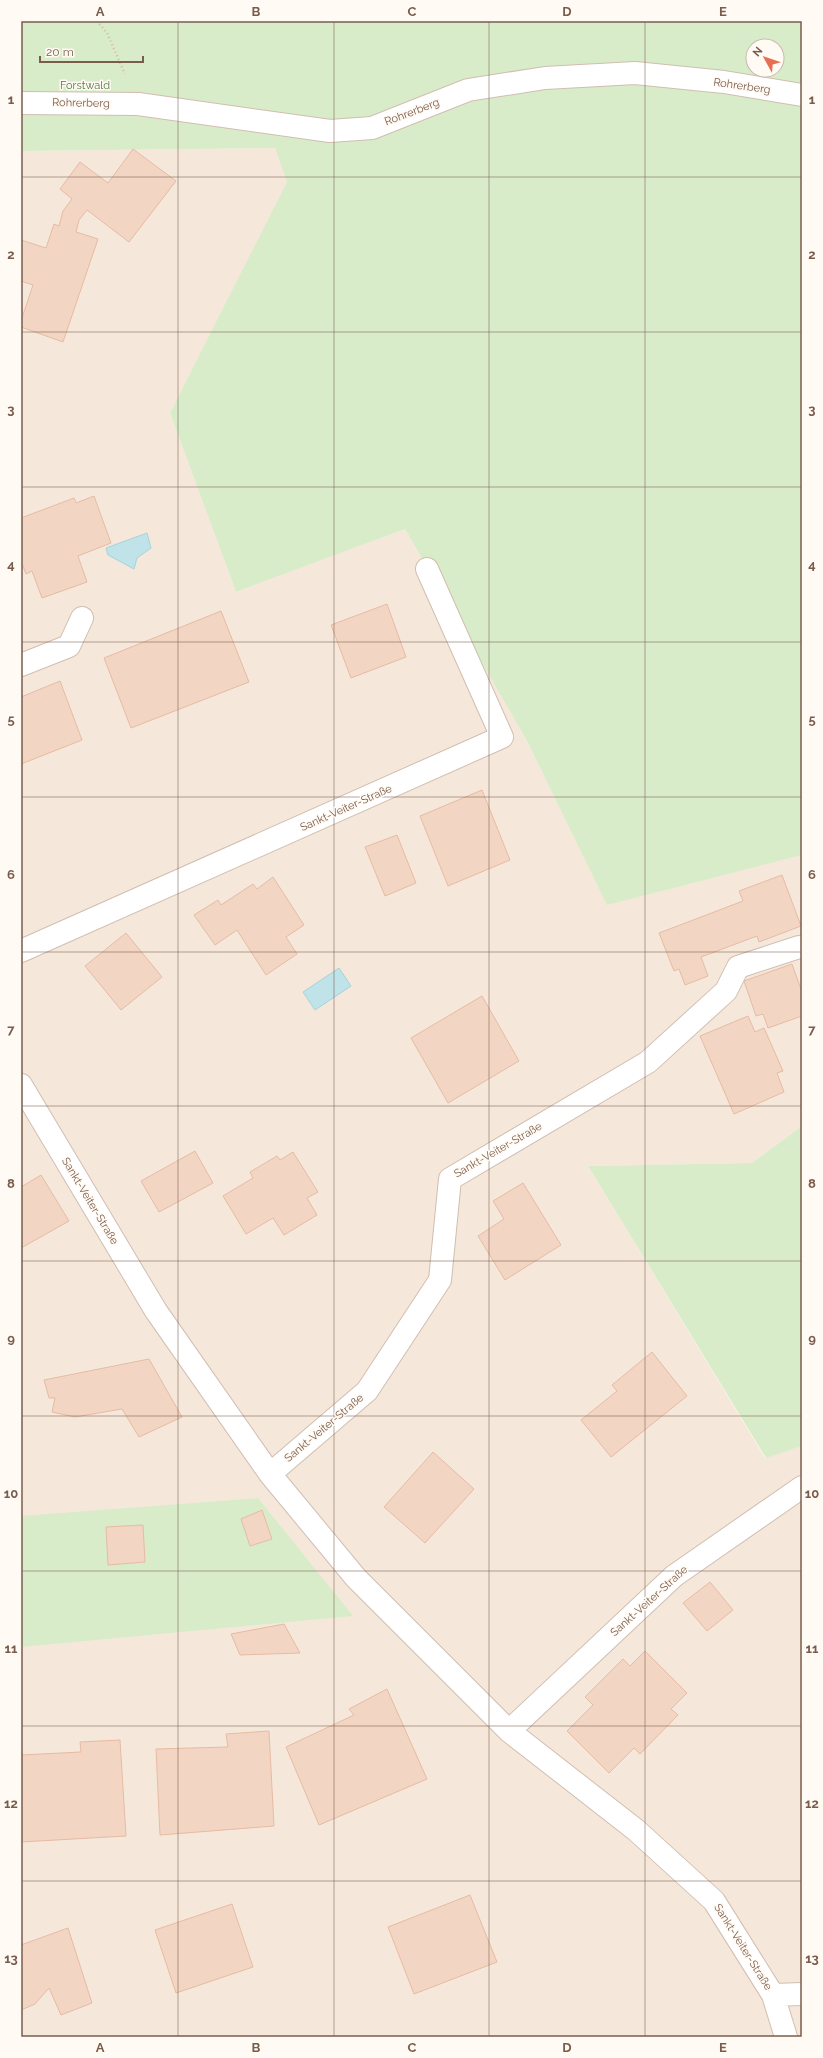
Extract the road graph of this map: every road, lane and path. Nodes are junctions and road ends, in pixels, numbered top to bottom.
1 (97, 21) edge
2 (802, 95) edge
3 (21, 103) edge
4 (138, 104) junction
5 (427, 569) dead end
6 (82, 618) dead end
7 (21, 665) edge
8 (798, 947) dead end
9 (21, 951) edge
10 (21, 1085) edge
11 (270, 1474) junction
12 (802, 1486) edge
13 (508, 1731) junction
14 (802, 1994) edge
15 (773, 1995) junction
16 (786, 2037) edge

1 - 4 path
2 - 4 street, Rohrerberg
3 - 4 street, Rohrerberg
5 - 9 street, Sankt-Veiter-Straße
6 - 7 street
8 - 11 street, Sankt-Veiter-Straße
10 - 11 street, Sankt-Veiter-Straße
11 - 13 street, Sankt-Veiter-Straße
12 - 13 street, Sankt-Veiter-Straße
13 - 15 street, Sankt-Veiter-Straße
14 - 15 street, Sankt-Veiter-Straße
15 - 16 street, Sankt-Veiter-Straße

